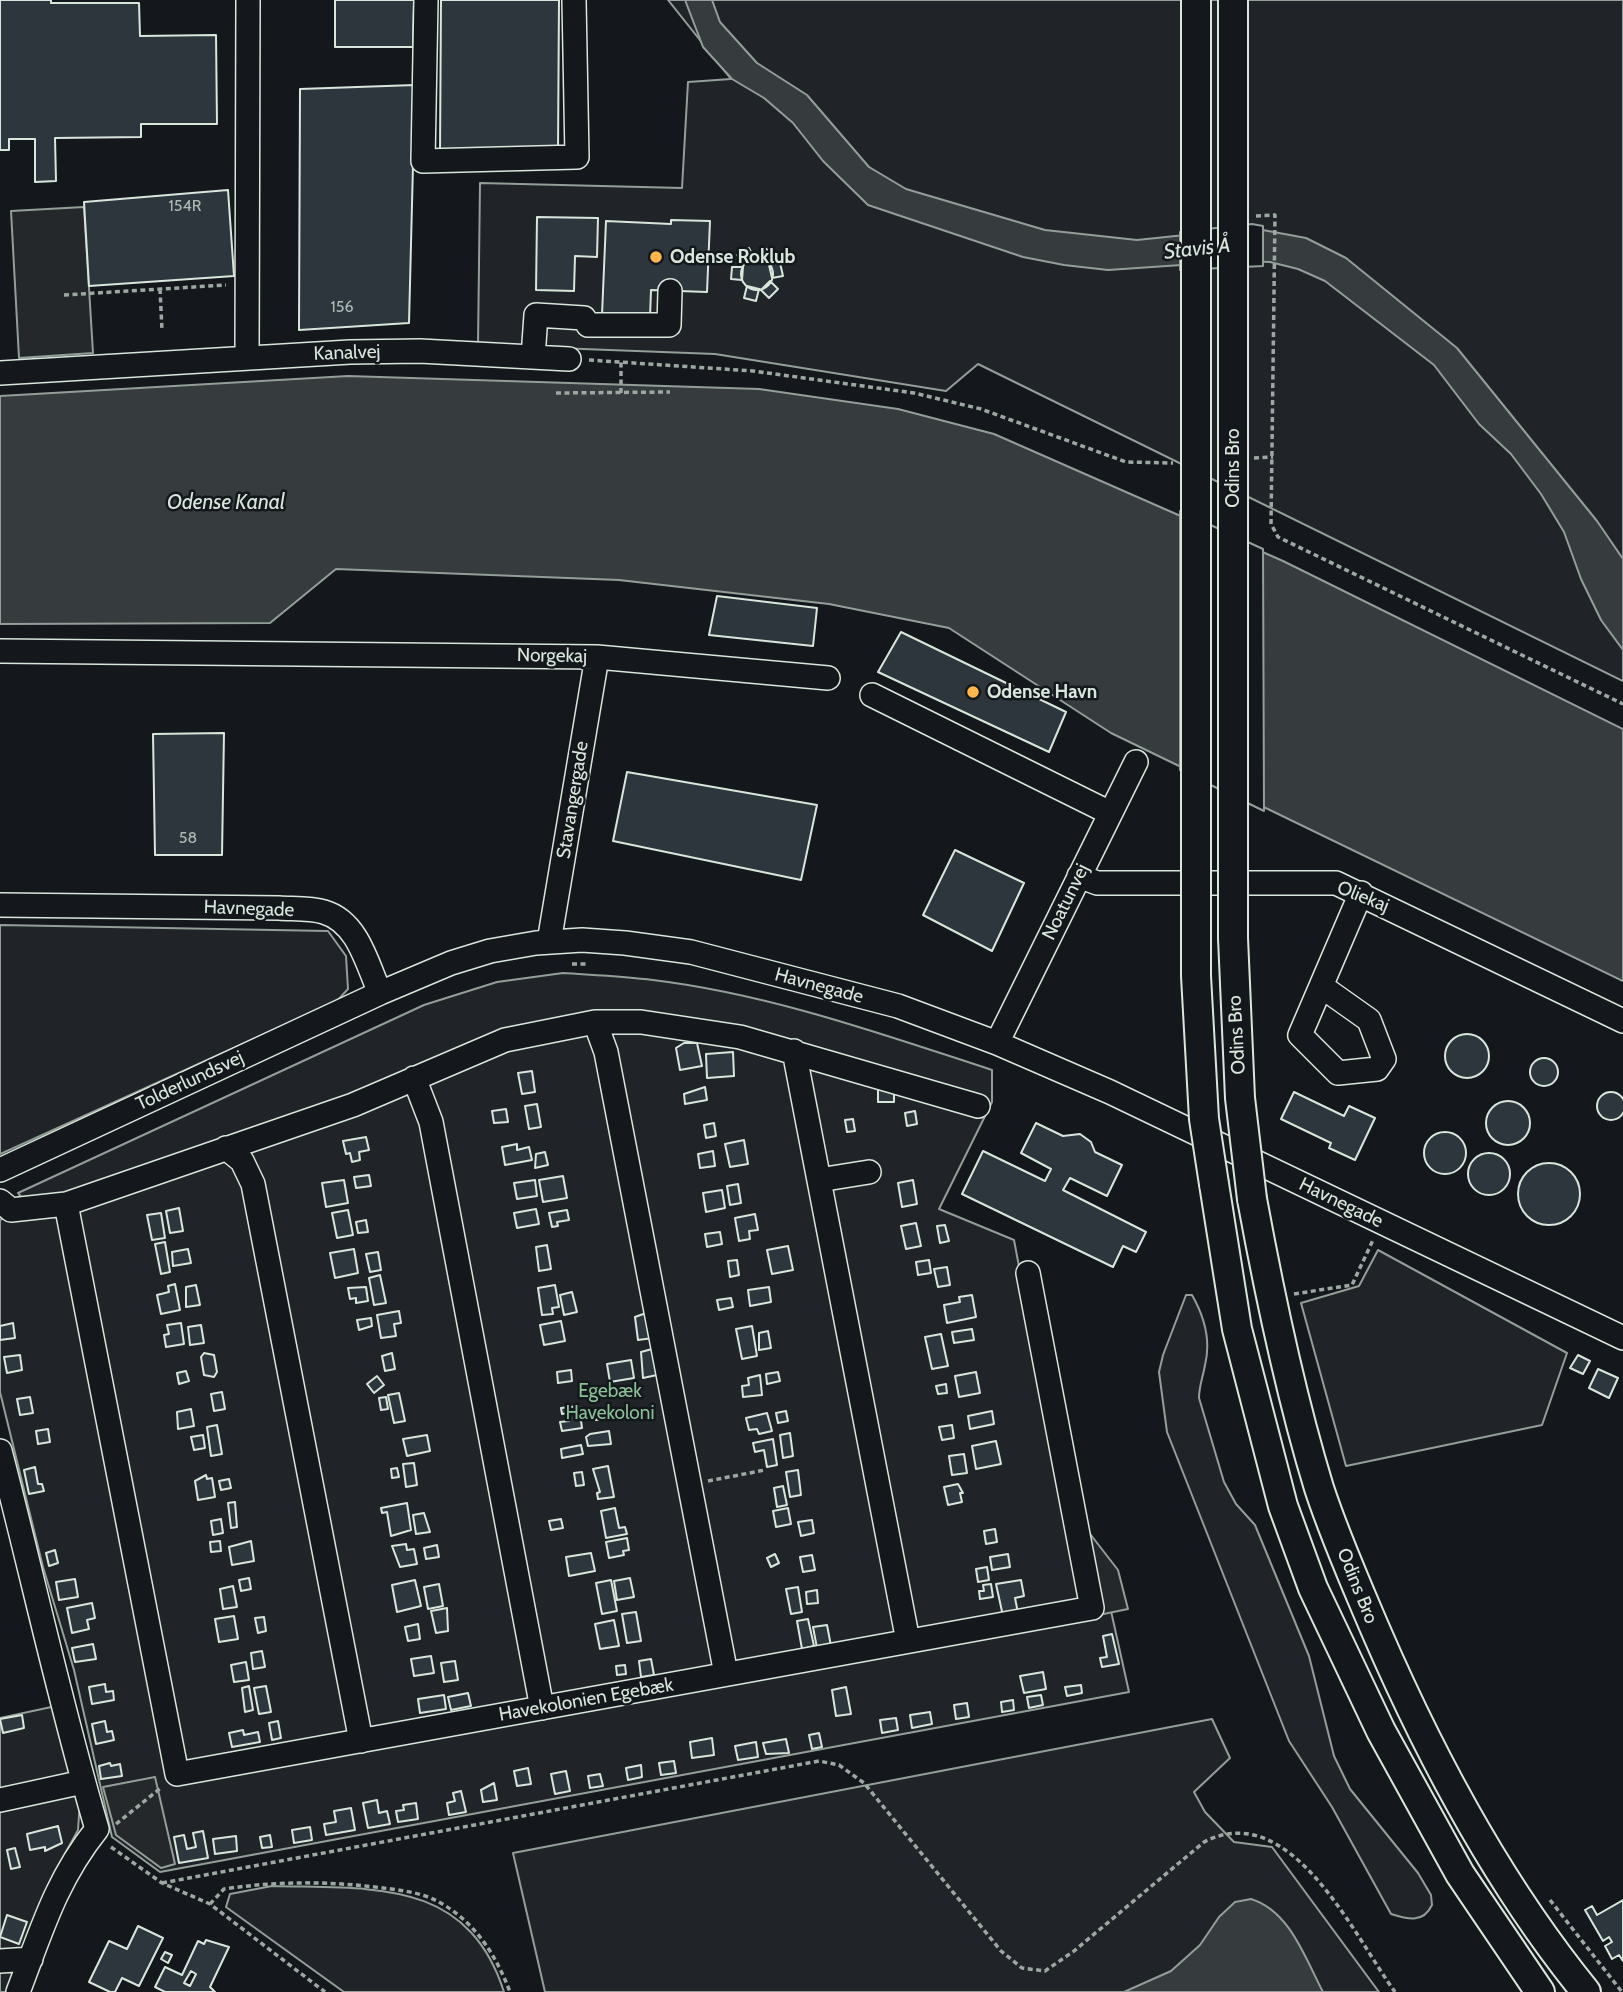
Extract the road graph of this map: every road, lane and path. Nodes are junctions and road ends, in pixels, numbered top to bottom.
1 (248, 0) edge
2 (426, 0) edge
3 (574, 0) edge
4 (1196, 0) edge
5 (1233, 0) edge
6 (1256, 216) dead end
7 (231, 284) dead end
8 (160, 289) junction
9 (670, 291) dead end
10 (64, 295) dead end
11 (162, 330) dead end
12 (533, 357) junction
13 (247, 358) junction
14 (569, 359) joint
15 (621, 362) junction
16 (0, 373) edge
17 (670, 392) dead end
18 (556, 393) dead end
19 (621, 393) junction
20 (1273, 457) junction
21 (1248, 458) dead end
22 (1186, 462) dead end
23 (0, 651) edge
24 (597, 657) junction
25 (828, 678) dead end
26 (872, 695) dead end
27 (1623, 704) edge
28 (1136, 762) dead end
29 (1110, 813) junction
30 (1079, 876) junction
31 (1361, 893) junction
32 (0, 905) edge
33 (549, 942) junction
34 (1321, 986) dead end
35 (380, 993) junction
36 (1623, 1021) edge
37 (595, 1022) junction
38 (997, 1043) junction
39 (794, 1051) junction
40 (414, 1078) junction
41 (978, 1106) dead end
42 (226, 1148) junction
43 (0, 1170) edge
44 (869, 1172) dead end
45 (819, 1180) junction
46 (0, 1201) edge
47 (65, 1203) junction
48 (1373, 1239) dead end
49 (1028, 1273) dead end
50 (1289, 1295) dead end
51 (1623, 1338) edge
52 (0, 1451) edge
53 (765, 1469) dead end
54 (689, 1485) junction
55 (908, 1641) junction
56 (726, 1674) junction
57 (542, 1708) junction
58 (361, 1741) junction
59 (177, 1774) junction
60 (83, 1782) junction
61 (0, 1800) edge
62 (97, 1829) junction
63 (162, 1883) junction
64 (1543, 1891) dead end
65 (210, 1904) junction
66 (31, 1959) junction
67 (0, 1961) edge
68 (1521, 1964) junction
69 (317, 1986) junction
70 (18, 1992) edge
71 (314, 1992) edge
72 (325, 1992) edge
73 (510, 1992) edge
74 (1395, 1992) edge
75 (1540, 1992) edge
76 (1547, 1992) edge
77 (1586, 1992) edge
78 (1622, 1992) edge

1 - 13 street
2 - 3 street
4 - 68 main road, Odins Bro, bridge
5 - 77 main road, Odins Bro, bridge
6 - 20 path
7 - 8 path
8 - 10 path
8 - 11 path
9 - 12 street
12 - 13 street, Kanalvej
12 - 14 street, Kanalvej
13 - 16 street, Kanalvej
14 - 15 path
15 - 19 path
15 - 22 path
17 - 19 path
18 - 19 path
20 - 21 path
20 - 27 path
23 - 24 street, Norgekaj
24 - 25 street, Norgekaj
24 - 33 street, Stavangergade
26 - 29 street
28 - 29 street, Noatunvej
29 - 30 street, Noatunvej
30 - 31 street, Oliekaj
30 - 38 street, Noatunvej
31 - 34 street
31 - 36 street, Oliekaj
32 - 35 street, Havnegade
33 - 35 street, Havnegade
33 - 38 street, Havnegade
35 - 43 street, Tolderlundsvej
37 - 39 street
37 - 40 street
37 - 54 street
38 - 51 street, Havnegade
39 - 41 street
39 - 45 street
40 - 42 street
40 - 57 street
42 - 47 street
42 - 58 street
44 - 45 street
45 - 55 street
46 - 47 street
47 - 59 street
48 - 50 path
49 - 55 street, Havekolonien Egebæk
52 - 60 street
53 - 54 path
54 - 56 street
55 - 56 street, Havekolonien Egebæk
56 - 57 street, Havekolonien Egebæk
57 - 58 street, Havekolonien Egebæk
58 - 59 street, Havekolonien Egebæk
59 - 62 path
60 - 61 street
60 - 62 street
62 - 63 path
62 - 66 street
63 - 65 path
63 - 74 path
64 - 78 path
65 - 69 path
65 - 73 path
66 - 67 street
66 - 70 street
68 - 75 main road, Odins Bro
68 - 76 main road
69 - 71 path
69 - 72 path

